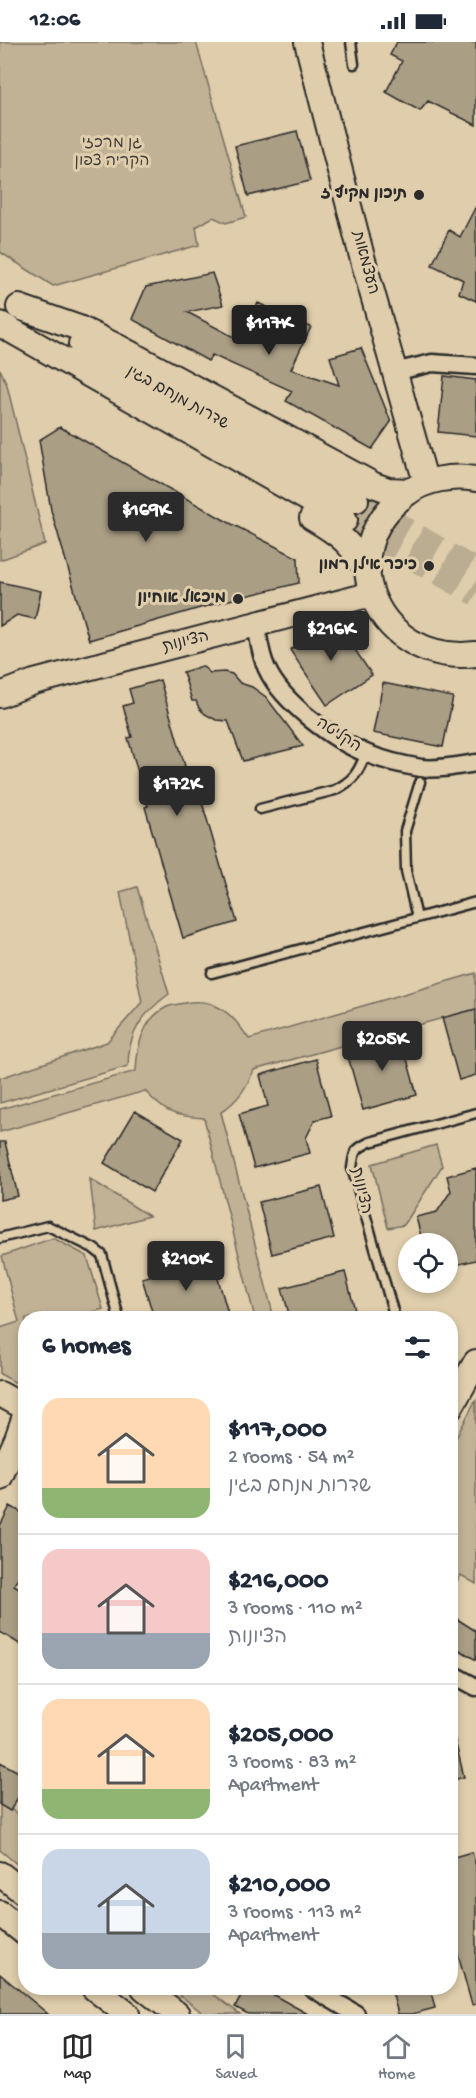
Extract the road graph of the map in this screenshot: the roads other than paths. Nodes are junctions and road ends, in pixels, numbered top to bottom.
1 (351, 42) edge
2 (310, 43) edge
3 (354, 64) dead end
4 (10, 301) edge
5 (0, 324) edge
6 (55, 355) junction
7 (476, 366) edge
8 (394, 372) junction
9 (476, 479) edge
10 (418, 487) junction
11 (370, 583) junction
12 (256, 624) junction
13 (476, 654) edge
14 (0, 695) edge
15 (366, 753) junction
16 (476, 763) edge
17 (420, 782) dead end
18 (260, 809) dead end
19 (476, 902) edge
20 (417, 918) junction
21 (212, 973) dead end
22 (476, 1113) edge
23 (0, 1238) edge
24 (117, 1311) edge
25 (393, 1311) edge
26 (476, 1362) edge
27 (458, 1378) edge
28 (0, 1394) edge
29 (18, 1405) edge
30 (18, 1419) edge
31 (18, 1436) edge
32 (0, 1439) edge
33 (18, 1459) edge
34 (2, 1472) edge
35 (458, 1677) edge
36 (476, 1687) edge
37 (0, 1874) edge
38 (18, 1888) edge
39 (0, 1913) edge
40 (18, 1928) edge
41 (103, 1995) edge
42 (153, 1995) edge
43 (340, 1995) edge
44 (127, 2014) edge
45 (177, 2014) edge
46 (356, 2014) edge

1 - 3 lane
2 - 8 main road, העצמאות
4 - 6 main road, שדרות מנחם בגין
4 - 10 main road
5 - 6 main road, שדרות מנחם בגין
6 - 11 main road
7 - 8 street
8 - 10 main road, העצמאות
9 - 10 main road
10 - 11 main road
11 - 12 main road, הציונות
11 - 13 main road
12 - 14 main road, הציונות
12 - 15 street, הקליטה
15 - 16 street, הקליטה
15 - 18 lane
17 - 20 lane
19 - 20 lane
20 - 21 lane
22 - 25 lane, הציונות
23 - 24 lane
26 - 27 main road
28 - 29 main road
30 - 32 main road
31 - 34 main road
33 - 34 main road
35 - 36 street
37 - 38 main road
39 - 40 main road
41 - 44 main road
42 - 45 main road
43 - 46 street

